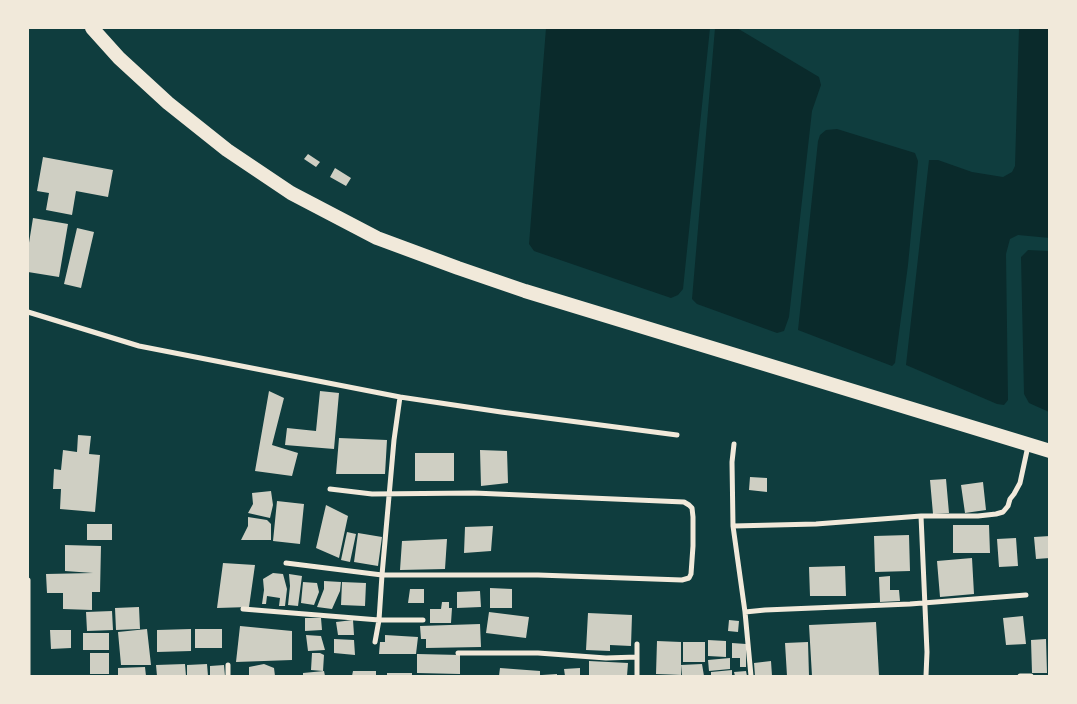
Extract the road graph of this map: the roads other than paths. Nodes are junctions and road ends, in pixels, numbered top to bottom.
1 (92, 28) edge
2 (28, 312) edge
3 (400, 397) junction
4 (677, 435) dead end
5 (734, 444) dead end
6 (1028, 444) junction
7 (1050, 451) edge
8 (330, 489) dead end
9 (390, 494) junction
10 (921, 516) junction
11 (733, 526) junction
12 (286, 563) dead end
13 (382, 575) junction
14 (28, 580) edge
15 (1026, 595) dead end
16 (925, 603) junction
17 (242, 610) dead end
18 (745, 612) junction
19 (379, 620) junction
20 (423, 620) dead end
21 (375, 642) dead end
22 (637, 644) dead end
23 (458, 653) dead end
24 (637, 657) junction
25 (228, 665) dead end
26 (28, 676) edge
27 (228, 676) edge
28 (637, 676) edge
29 (751, 676) edge
30 (926, 676) edge
31 (1020, 676) edge
32 (1031, 676) edge

1 - 6 highway
2 - 3 street
3 - 4 street
3 - 9 street
5 - 11 street
6 - 7 highway
6 - 10 street
8 - 9 street
9 - 13 street
9 - 13 street
10 - 11 street
10 - 16 street
11 - 18 street
12 - 13 street
13 - 19 street
14 - 26 street
15 - 16 street
16 - 18 street
16 - 30 street
17 - 19 street
18 - 29 street
19 - 20 street
19 - 21 street
22 - 24 street
23 - 24 street
24 - 28 street
25 - 27 street
31 - 32 street

